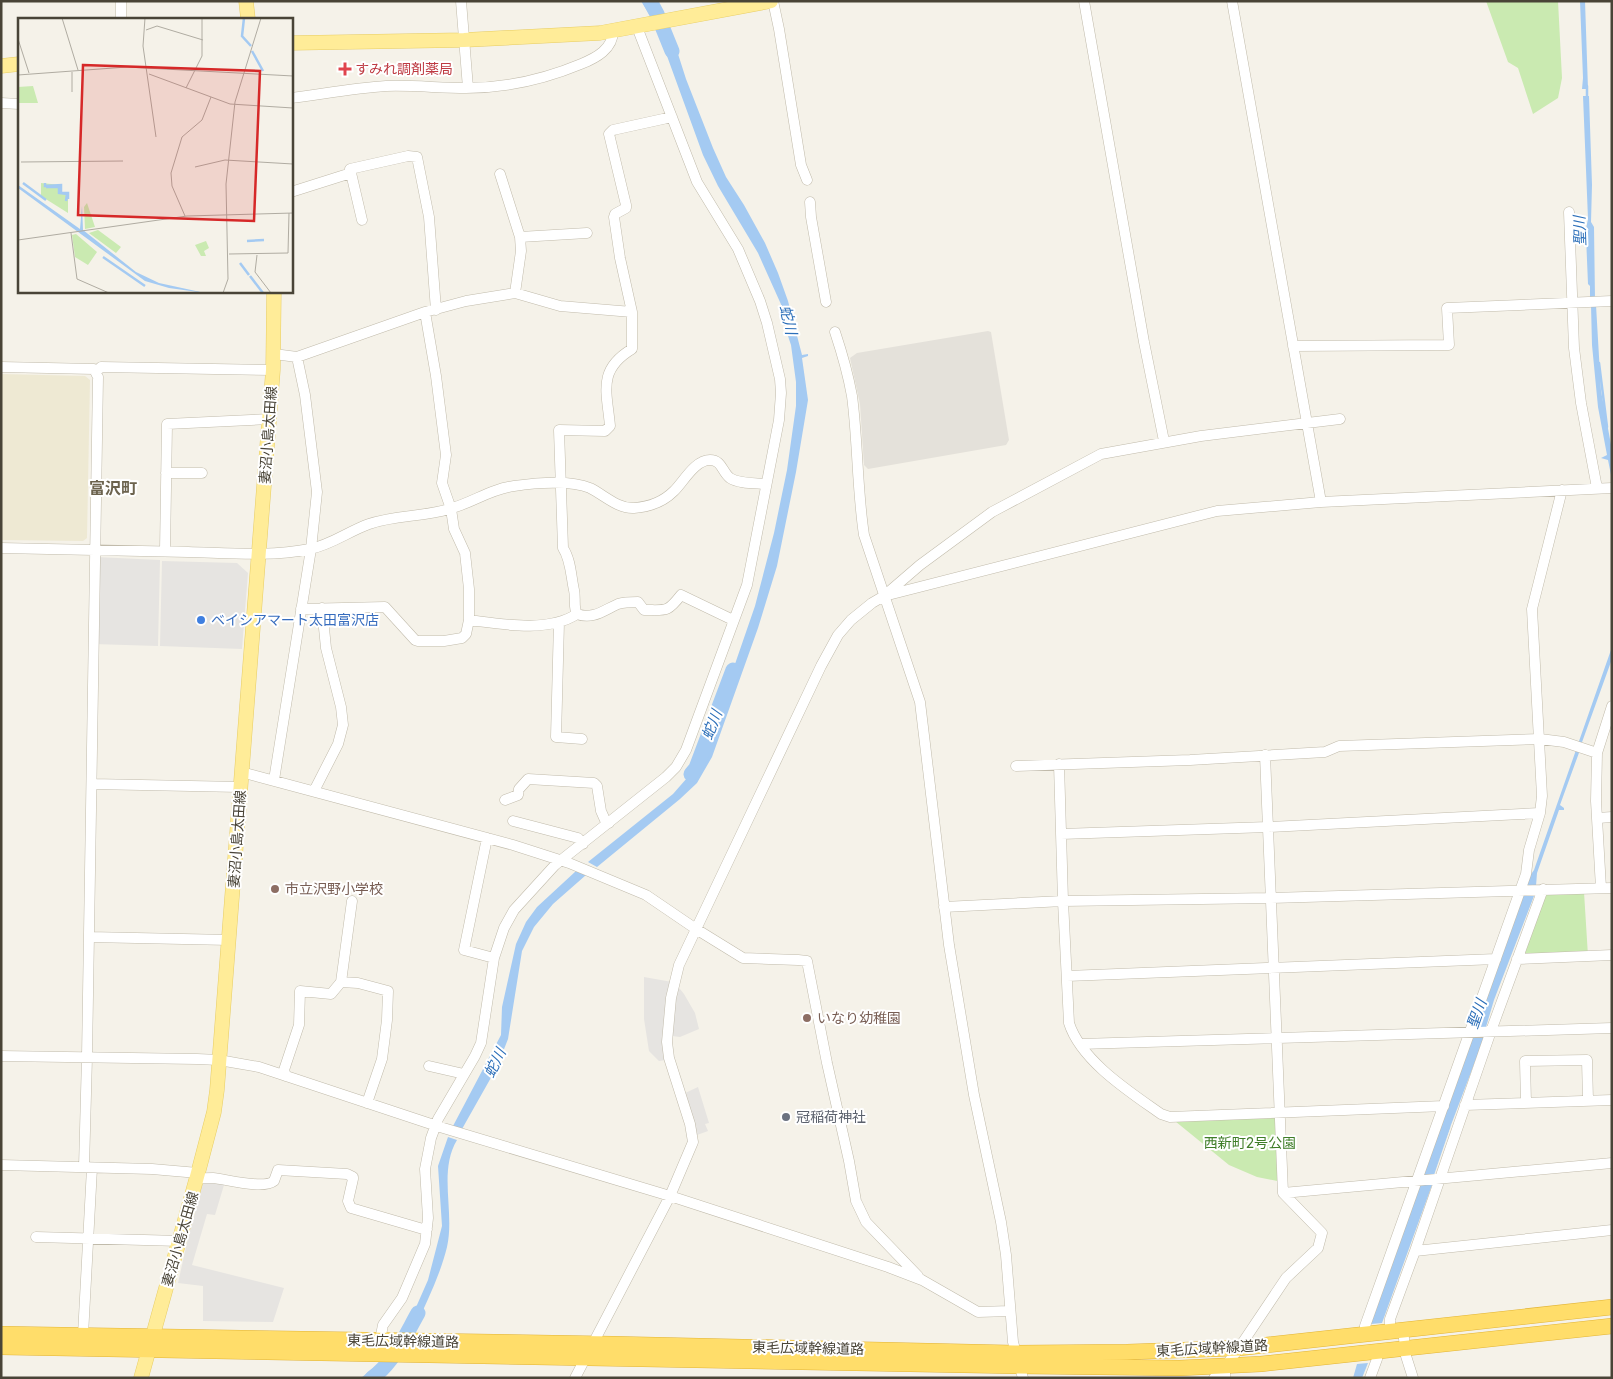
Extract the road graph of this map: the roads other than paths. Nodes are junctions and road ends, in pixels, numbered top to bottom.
1 (121, 1) edge
2 (246, 1) edge
3 (461, 1) edge
4 (772, 1) edge
5 (1084, 1) edge
6 (1232, 1) edge
7 (121, 18) edge
8 (248, 18) edge
9 (641, 26) junction
10 (614, 31) junction
11 (464, 40) junction
12 (292, 43) edge
13 (18, 64) edge
14 (1, 66) edge
15 (468, 88) junction
16 (292, 98) edge
17 (1, 103) edge
18 (18, 104) edge
19 (672, 117) junction
20 (351, 173) junction
21 (500, 174) dead end
22 (807, 180) dead end
23 (292, 192) edge
24 (810, 202) dead end
25 (1569, 212) dead end
26 (362, 220) dead end
27 (587, 233) dead end
28 (520, 237) junction
29 (274, 292) edge
30 (515, 293) junction
31 (1610, 301) edge
32 (826, 302) dead end
33 (1575, 303) junction
34 (436, 310) junction
35 (425, 312) junction
36 (632, 312) junction
37 (834, 332) dead end
38 (1294, 346) junction
39 (274, 354) junction
40 (297, 357) junction
41 (1, 367) edge
42 (273, 370) junction
43 (97, 371) junction
44 (269, 419) junction
45 (1340, 419) dead end
46 (1306, 423) junction
47 (1164, 442) junction
48 (166, 473) junction
49 (202, 473) dead end
50 (560, 483) junction
51 (766, 484) junction
52 (1603, 488) edge
53 (1562, 490) junction
54 (1320, 502) junction
55 (451, 509) junction
56 (1, 548) edge
57 (311, 549) junction
58 (96, 550) junction
59 (165, 552) junction
60 (259, 554) junction
61 (884, 596) junction
62 (322, 608) junction
63 (301, 609) junction
64 (577, 614) junction
65 (468, 620) junction
66 (733, 620) junction
67 (559, 622) junction
68 (1612, 706) edge
69 (582, 739) dead end
70 (1540, 739) junction
71 (1593, 751) junction
72 (1265, 755) junction
73 (1059, 764) junction
74 (1016, 766) dead end
75 (241, 772) junction
76 (274, 780) junction
77 (92, 784) junction
78 (240, 787) junction
79 (314, 791) junction
80 (505, 800) dead end
81 (1540, 813) junction
82 (1612, 817) edge
83 (1598, 818) junction
84 (513, 821) dead end
85 (609, 823) junction
86 (1268, 827) junction
87 (1061, 834) junction
88 (487, 838) junction
89 (583, 844) junction
90 (565, 861) junction
91 (1606, 888) edge
92 (1521, 890) junction
93 (1539, 890) junction
94 (1271, 898) junction
95 (352, 901) dead end
96 (1063, 901) junction
97 (944, 907) junction
98 (696, 930) junction
99 (89, 937) junction
100 (230, 940) junction
101 (1612, 955) edge
102 (494, 958) junction
103 (1496, 959) junction
104 (1517, 959) junction
105 (1273, 967) junction
106 (1067, 976) junction
107 (341, 982) junction
108 (1612, 1028) edge
109 (1489, 1031) junction
110 (1471, 1032) junction
111 (1276, 1040) junction
112 (1080, 1044) junction
113 (1, 1056) edge
114 (87, 1057) junction
115 (220, 1060) junction
116 (429, 1066) dead end
117 (464, 1074) junction
118 (286, 1076) junction
119 (1612, 1100) edge
120 (1588, 1101) junction
121 (367, 1103) junction
122 (1526, 1103) junction
123 (1444, 1106) junction
124 (1465, 1106) junction
125 (1279, 1112) junction
126 (438, 1126) junction
127 (1612, 1163) edge
128 (1, 1165) edge
129 (88, 1168) junction
130 (198, 1176) junction
131 (1438, 1178) junction
132 (1419, 1180) junction
133 (1283, 1193) junction
134 (670, 1196) junction
135 (428, 1229) junction
136 (1612, 1230) edge
137 (36, 1237) dead end
138 (88, 1238) junction
139 (180, 1241) junction
140 (1415, 1251) junction
141 (922, 1280) junction
142 (1612, 1307) edge
143 (1010, 1311) junction
144 (1612, 1326) edge
145 (1381, 1333) junction
146 (1, 1334) edge
147 (83, 1335) junction
148 (382, 1341) junction
149 (151, 1343) junction
150 (1, 1347) edge
151 (1240, 1348) junction
152 (1405, 1349) junction
153 (590, 1350) junction
154 (1376, 1352) junction
155 (1019, 1365) edge
156 (1222, 1374) edge
157 (141, 1378) edge
158 (576, 1378) edge
159 (1370, 1378) edge
160 (1413, 1378) edge

1 - 7 street
2 - 8 main road
3 - 11 street
4 - 9 main road
4 - 22 street
5 - 47 street
6 - 38 street
9 - 10 main road
9 - 19 street
10 - 11 main road
10 - 15 street
11 - 12 main road
11 - 15 street
13 - 14 main road
15 - 16 street
17 - 18 street
19 - 36 street
19 - 51 street
20 - 23 street
20 - 26 street
20 - 34 street
21 - 28 street
24 - 32 street
25 - 33 street
27 - 28 street
28 - 30 street
29 - 39 main road, 妻沼小島太田線
30 - 34 street
30 - 36 street
31 - 33 street
33 - 38 street
33 - 52 street
34 - 35 street
35 - 40 street
35 - 55 street
36 - 50 street
37 - 61 street
38 - 46 street
39 - 40 street
39 - 42 main road, 妻沼小島太田線
40 - 57 street
41 - 43 street
42 - 43 street
42 - 44 main road, 妻沼小島太田線
43 - 58 street
44 - 48 street
44 - 60 main road, 妻沼小島太田線
45 - 46 street
46 - 47 street
46 - 54 street
47 - 61 street
48 - 49 street
48 - 59 street
50 - 51 street
50 - 55 street
50 - 64 street
51 - 66 street
52 - 53 street
53 - 54 street
53 - 70 street
54 - 61 street
55 - 57 street
55 - 65 street
56 - 58 street
57 - 60 street
57 - 63 street
58 - 59 street
58 - 77 street
59 - 60 street
60 - 75 main road, 妻沼小島太田線
61 - 97 street
61 - 98 street
62 - 63 street
62 - 65 street
62 - 79 street
63 - 76 street
64 - 66 street
64 - 67 street
65 - 67 street
66 - 85 street
67 - 69 street
68 - 71 street
70 - 71 street
70 - 72 street
70 - 81 street
71 - 83 street
72 - 73 street
72 - 86 street
73 - 74 street
73 - 87 street
75 - 76 street
75 - 78 main road, 妻沼小島太田線
76 - 79 street
77 - 78 street
77 - 99 street
78 - 100 main road, 妻沼小島太田線
79 - 88 street
80 - 85 street
81 - 86 street
81 - 92 street
82 - 83 street
83 - 91 street
84 - 89 street
85 - 89 street
86 - 87 street
86 - 94 street
87 - 96 street
88 - 90 street
88 - 102 street
89 - 90 street
90 - 98 street
90 - 102 street
91 - 93 street
92 - 93 street
92 - 94 street
92 - 103 street
93 - 104 street
94 - 96 street
94 - 105 street
95 - 107 street
96 - 97 street
96 - 106 street
97 - 143 street
98 - 134 street
98 - 141 street
99 - 100 street
99 - 114 street
100 - 115 main road, 妻沼小島太田線
101 - 104 street
102 - 117 street
103 - 105 street
103 - 110 street
104 - 109 street
105 - 106 street
105 - 111 street
106 - 112 street
107 - 118 street
107 - 121 street
108 - 109 street
109 - 110 street
109 - 124 street
110 - 111 street
110 - 123 street
111 - 112 street
111 - 125 street
112 - 125 street
113 - 114 street
114 - 115 street
114 - 129 street
115 - 118 street
115 - 130 main road, 妻沼小島太田線
116 - 117 street
117 - 126 street
118 - 121 street
119 - 120 street
120 - 122 street
120 - 122 street
121 - 126 street
122 - 124 street
123 - 125 street
123 - 132 street
124 - 131 street
125 - 133 street
126 - 134 street
126 - 135 street
127 - 131 street
128 - 129 street
129 - 130 street
129 - 138 street
130 - 135 street
130 - 139 main road, 妻沼小島太田線
131 - 132 street
131 - 140 street
132 - 133 street
132 - 145 street
133 - 151 street
134 - 141 street
134 - 153 street
135 - 148 street
136 - 140 street
137 - 138 street
138 - 139 street
138 - 147 street
139 - 149 main road, 妻沼小島太田線
140 - 145 street
141 - 143 street
142 - 145 highway, 東毛広域幹線道路
143 - 155 street
144 - 152 highway, 東毛広域幹線道路
145 - 151 highway, 東毛広域幹線道路
145 - 152 street
146 - 147 highway, 東毛広域幹線道路
147 - 149 highway, 東毛広域幹線道路
148 - 149 highway, 東毛広域幹線道路
148 - 153 highway, 東毛広域幹線道路
149 - 150 highway, 東毛広域幹線道路
149 - 153 highway, 東毛広域幹線道路
149 - 157 main road, 妻沼小島太田線
151 - 155 highway, 東毛広域幹線道路
151 - 156 street
152 - 154 highway, 東毛広域幹線道路
152 - 160 street
153 - 155 highway, 東毛広域幹線道路
153 - 158 street
154 - 156 highway, 東毛広域幹線道路
154 - 159 street
155 - 156 highway, 東毛広域幹線道路

